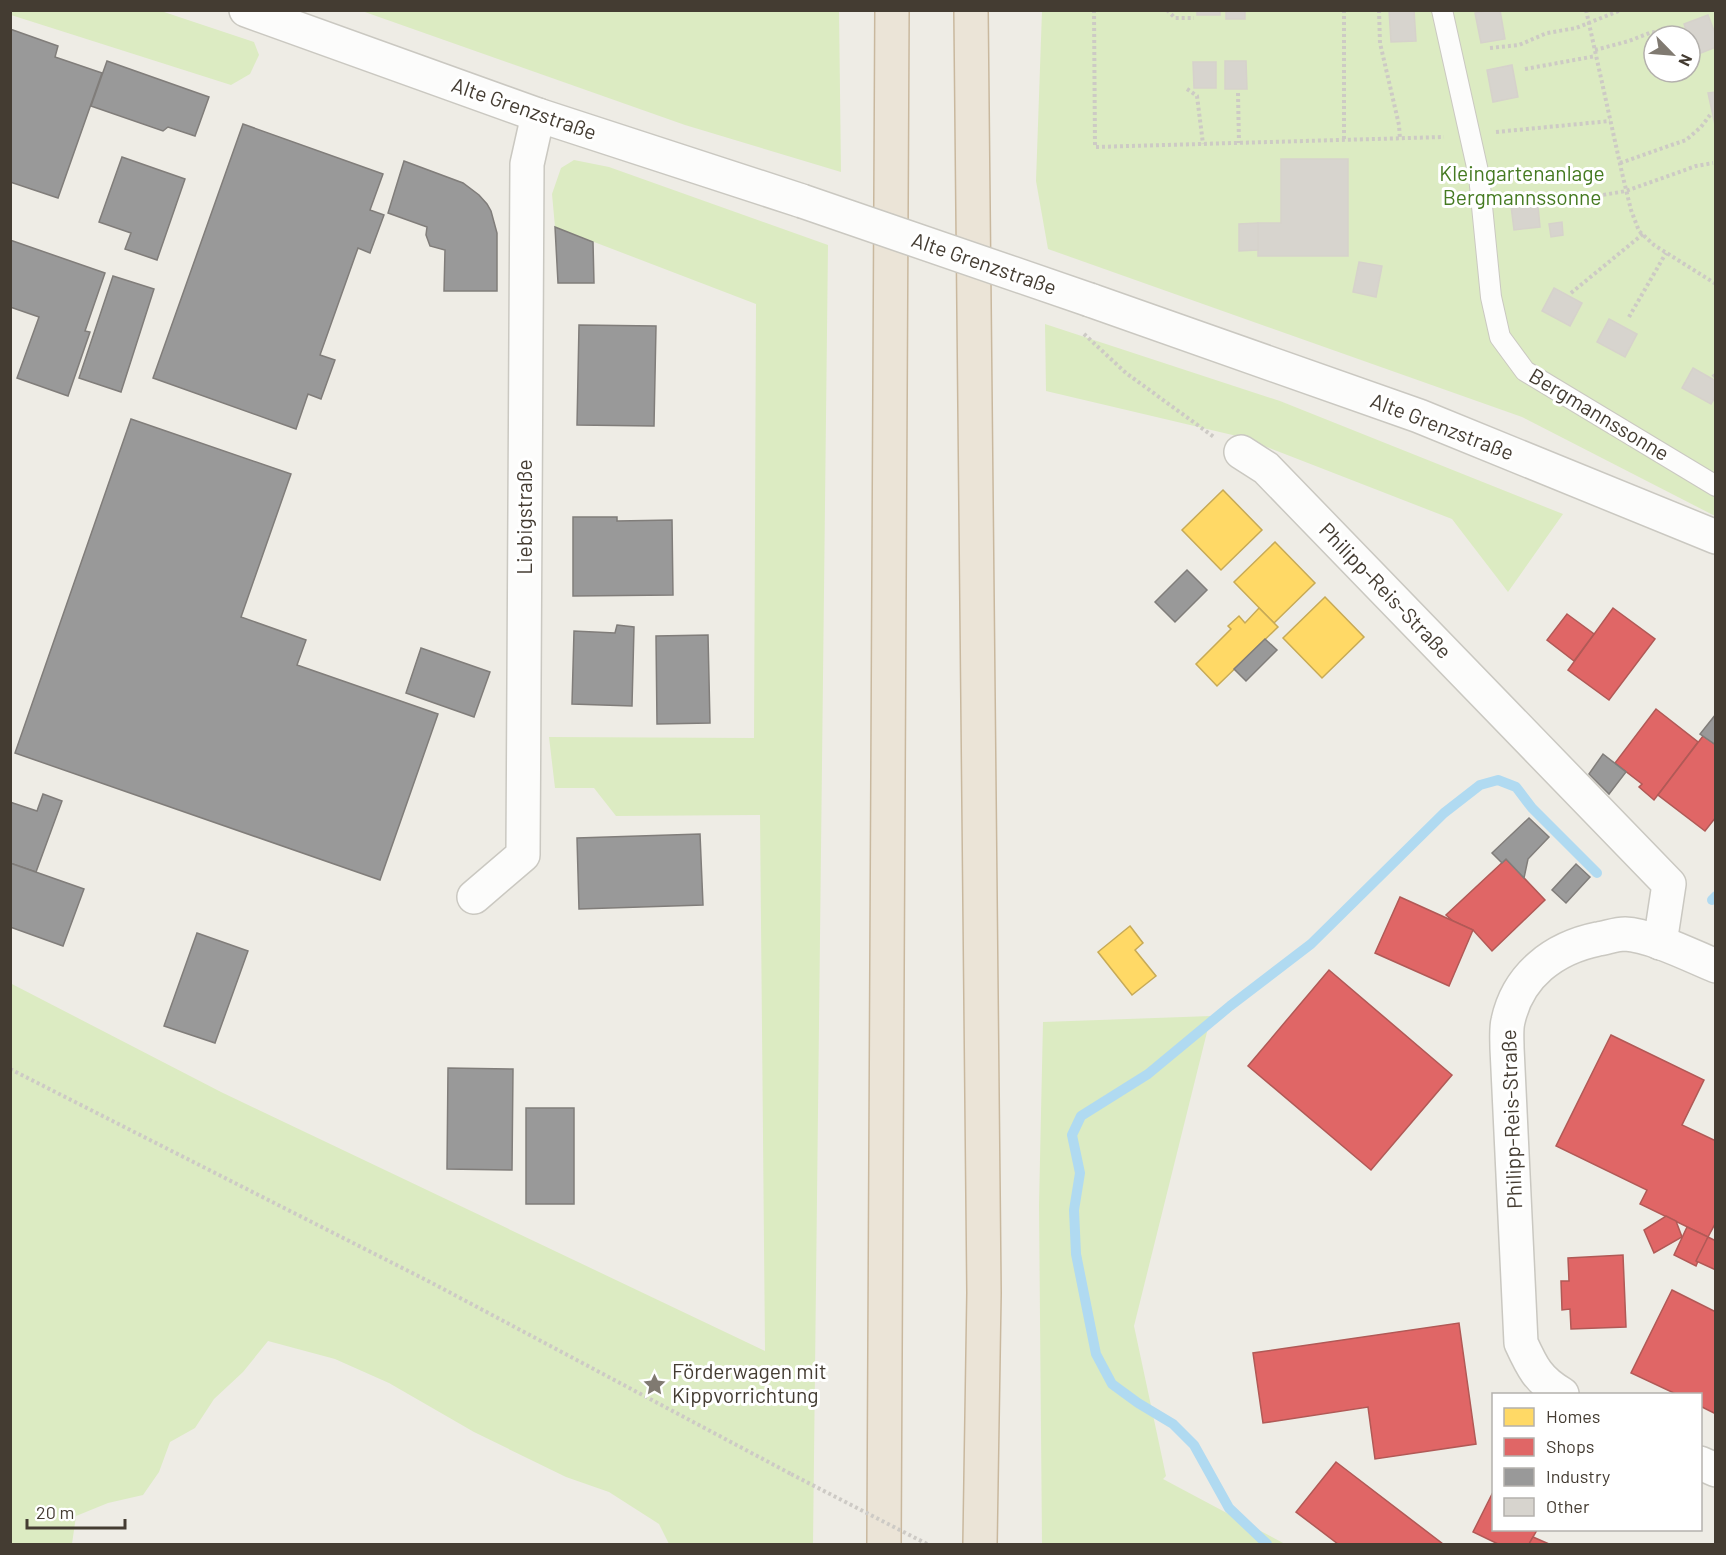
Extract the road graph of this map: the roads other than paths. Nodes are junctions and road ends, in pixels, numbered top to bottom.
1 (246, 10) edge
2 (892, 10) edge
3 (971, 10) edge
4 (1442, 10) edge
5 (538, 115) junction
6 (1240, 452) road end
7 (1716, 486) edge
8 (1716, 537) edge
9 (474, 897) dead end
10 (1660, 943) junction
11 (1716, 966) edge
12 (1560, 1393) edge
13 (1702, 1463) edge
14 (1716, 1470) edge
15 (884, 1545) edge
16 (980, 1545) edge

1 - 5 street, Alte Grenzstraße
2 - 15 highway
3 - 16 highway
4 - 7 lane, Bergmannssonne
5 - 8 street, Alte Grenzstraße, bridge
5 - 9 street, Liebigstraße
6 - 10 street, Philipp-Reis-Straße
10 - 11 street, Philipp-Reis-Straße
10 - 12 street, Philipp-Reis-Straße
13 - 14 street

